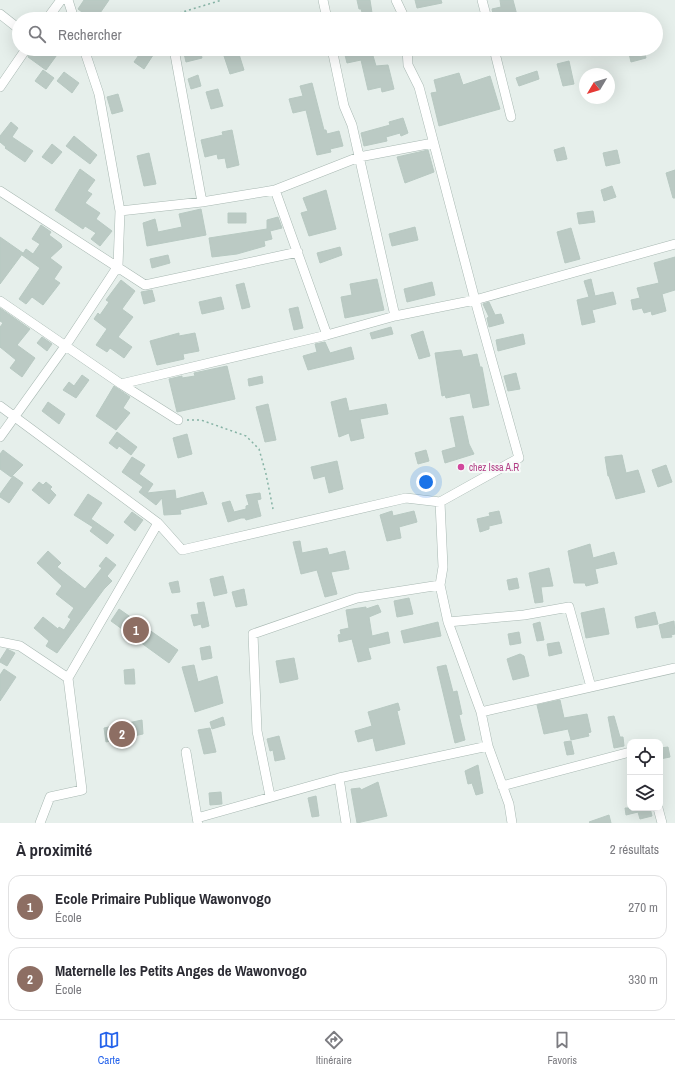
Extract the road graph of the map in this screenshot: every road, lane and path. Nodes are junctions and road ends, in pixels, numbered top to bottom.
1 (61, 0) edge
2 (68, 0) edge
3 (222, 0) edge
4 (323, 0) edge
5 (396, 0) edge
6 (482, 0) edge
7 (52, 12) edge
8 (72, 12) edge
9 (183, 12) edge
10 (326, 12) edge
11 (402, 12) edge
12 (485, 12) edge
13 (0, 14) edge
14 (12, 23) edge
15 (21, 56) edge
16 (86, 56) edge
17 (175, 56) edge
18 (333, 56) edge
19 (407, 56) edge
20 (496, 56) edge
21 (0, 87) edge
22 (511, 117) dead end
23 (433, 143) junction
24 (359, 156) junction
25 (275, 190) junction
26 (0, 191) edge
27 (202, 202) junction
28 (120, 211) junction
29 (675, 244) edge
30 (298, 252) junction
31 (118, 266) junction
32 (474, 300) junction
33 (0, 301) edge
34 (395, 316) junction
35 (327, 335) junction
36 (66, 346) junction
37 (121, 384) junction
38 (0, 406) edge
39 (16, 417) junction
40 (178, 420) joint
41 (0, 437) edge
42 (440, 502) junction
43 (273, 509) dead end
44 (158, 523) junction
45 (440, 585) junction
46 (448, 622) junction
47 (0, 642) edge
48 (675, 668) edge
49 (68, 678) junction
50 (591, 687) junction
51 (481, 712) junction
52 (488, 746) junction
53 (186, 752) dead end
54 (627, 753) edge
55 (339, 778) junction
56 (502, 786) junction
57 (270, 796) junction
58 (659, 811) edge
59 (197, 820) edge
60 (40, 823) edge
61 (346, 823) edge
62 (512, 823) edge
63 (662, 823) edge

1 - 7 street
2 - 8 street
3 - 9 path
4 - 10 street
5 - 11 street
6 - 12 street
13 - 14 street
15 - 21 street
16 - 28 street
17 - 27 street
18 - 24 street
19 - 23 street
20 - 22 street
23 - 24 street
23 - 32 street
24 - 25 street
24 - 34 street
25 - 27 street
25 - 30 street
26 - 31 street
27 - 28 street
28 - 31 street
29 - 32 street
30 - 31 street
30 - 35 street
31 - 36 street
32 - 34 street
32 - 42 street
33 - 36 street
34 - 35 street
35 - 37 street
36 - 37 street
36 - 39 street
37 - 40 street
38 - 39 street
39 - 41 street
39 - 44 street
40 - 43 path
42 - 44 street
42 - 45 street
44 - 49 street
45 - 46 street
45 - 57 street
46 - 50 street
46 - 51 street
47 - 49 street
48 - 50 street
49 - 60 street
50 - 51 street
51 - 52 street
52 - 55 street
52 - 56 street
53 - 59 street
54 - 56 street
55 - 57 street
55 - 61 street
56 - 62 street
57 - 59 street
58 - 63 street

